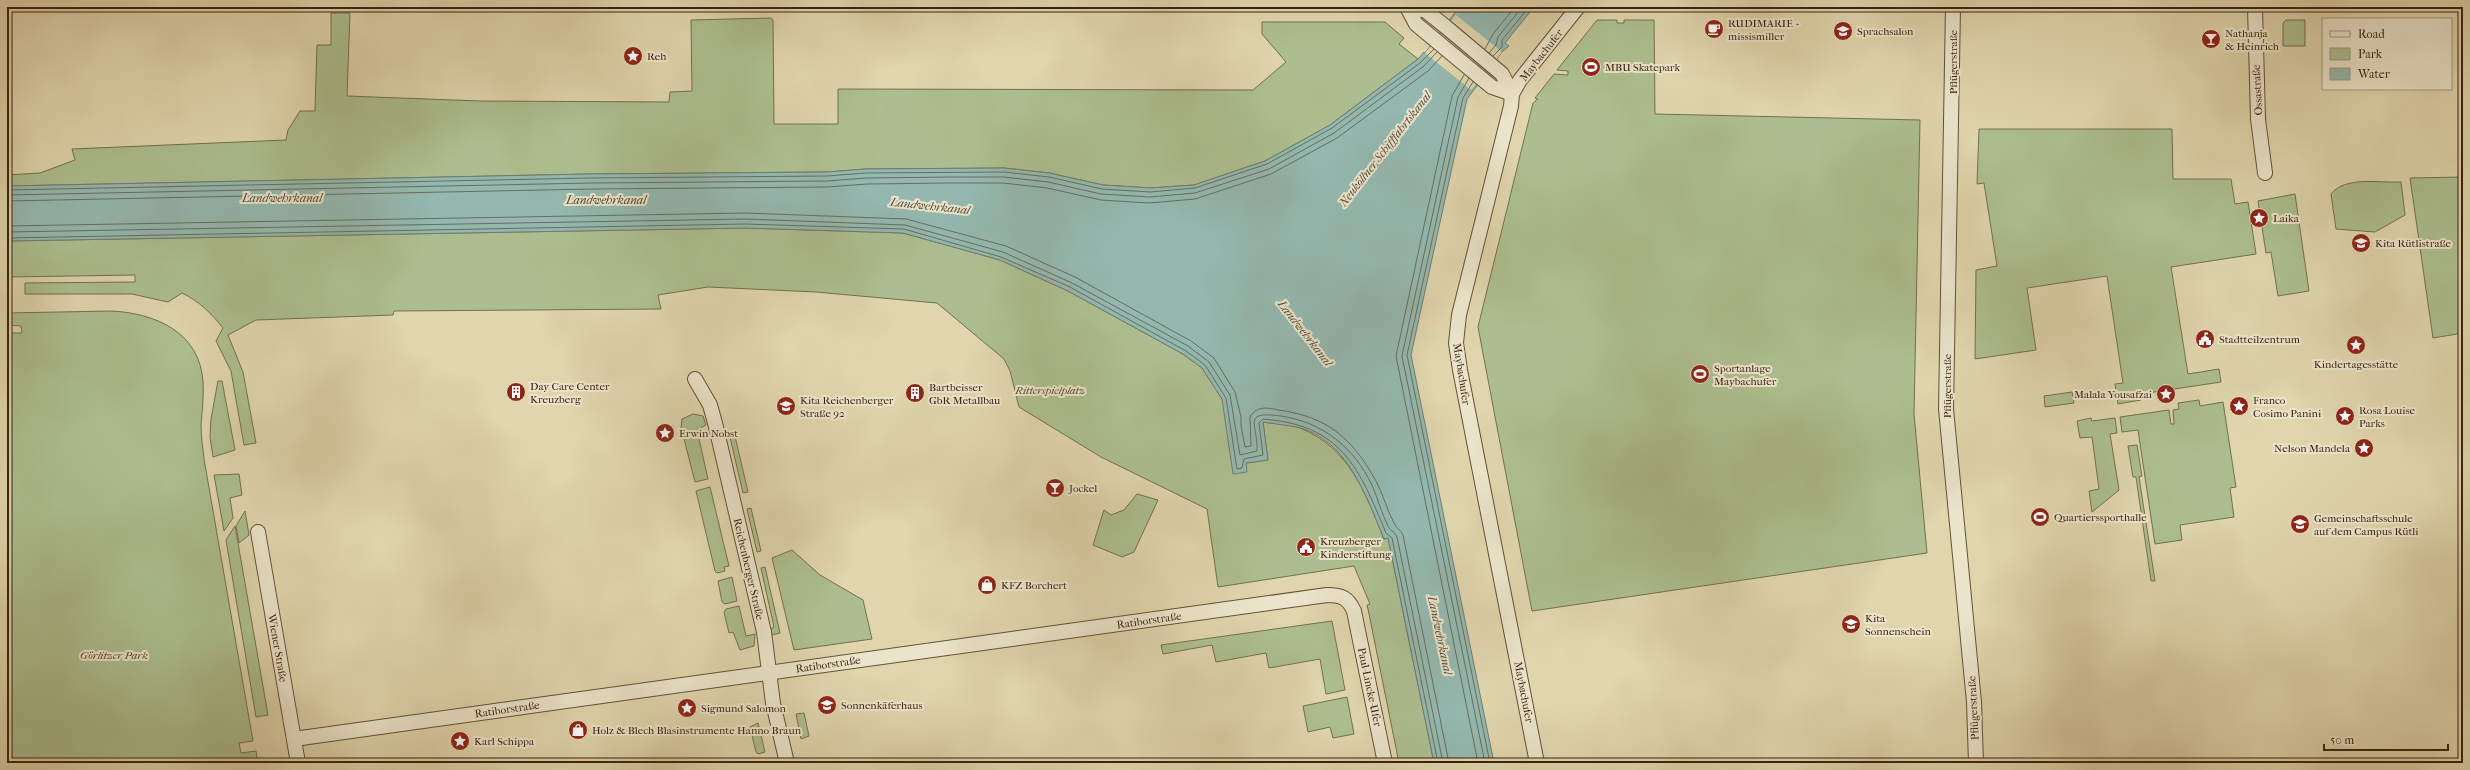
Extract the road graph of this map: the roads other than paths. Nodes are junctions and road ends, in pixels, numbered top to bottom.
1 (1407, 7) edge
2 (1578, 7) edge
3 (1953, 7) edge
4 (2255, 7) edge
5 (1512, 94) junction
6 (2265, 173) dead end
7 (695, 379) dead end
8 (258, 532) dead end
9 (1354, 611) joint
10 (770, 672) junction
11 (294, 740) junction
12 (298, 763) edge
13 (787, 763) edge
14 (1385, 763) edge
15 (1537, 763) edge
16 (1976, 763) edge

1 - 5 street
1 - 5 street
2 - 5 street, Maybachufer
3 - 16 street, Pflügerstraße
4 - 6 street, Ossastraße
5 - 15 street, Maybachufer
7 - 10 street, Reichenberger Straße
8 - 11 street, Wiener Straße
9 - 10 street, Ratiborstraße
9 - 14 street, Paul-Lincke-Ufer
10 - 11 street, Ratiborstraße
10 - 13 street, Reichenberger Straße
11 - 12 street, Wiener Straße

